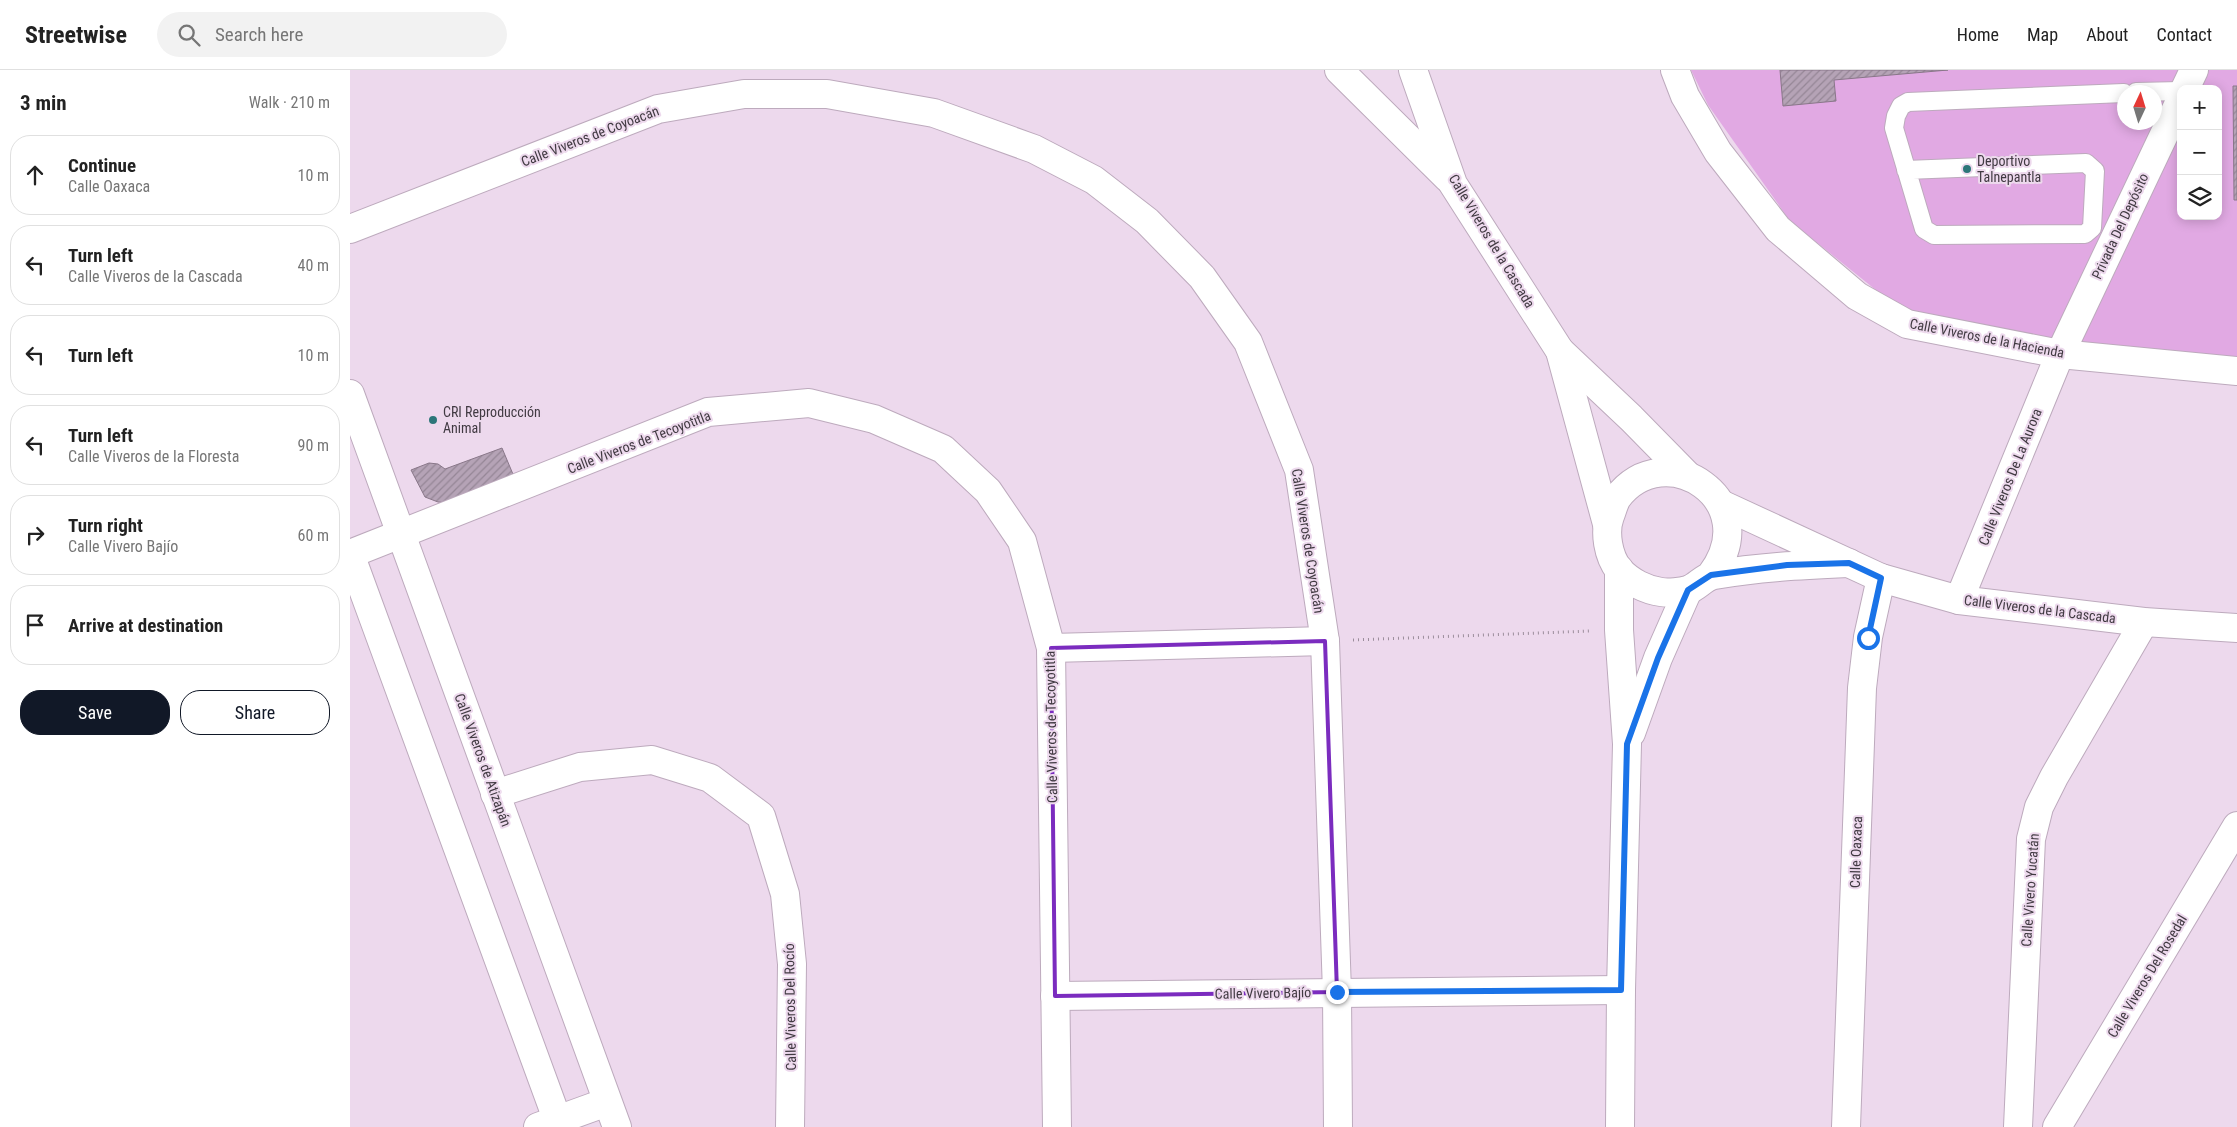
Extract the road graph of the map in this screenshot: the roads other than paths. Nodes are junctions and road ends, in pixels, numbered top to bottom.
1 (1339, 70) edge
2 (1413, 70) edge
3 (1675, 70) edge
4 (2194, 70) edge
5 (2188, 85) edge
6 (2162, 91) edge
7 (2177, 91) edge
8 (2117, 93) edge
9 (2177, 107) edge
10 (1906, 170) junction
11 (1453, 184) junction
12 (350, 228) edge
13 (1560, 352) junction
14 (2060, 354) junction
15 (2237, 371) edge
16 (350, 394) edge
17 (1688, 476) junction
18 (1721, 504) junction
19 (1607, 524) junction
20 (401, 535) junction
21 (350, 554) edge
22 (1849, 563) junction
23 (1619, 569) junction
24 (1711, 575) junction
25 (1881, 578) junction
26 (1688, 590) junction
27 (1959, 600) junction
28 (2144, 622) junction
29 (2237, 628) edge
30 (1325, 641) junction
31 (1051, 648) junction
32 (1627, 744) junction
33 (495, 794) junction
34 (2237, 826) edge
35 (1621, 990) junction
36 (1337, 992) junction
37 (1055, 996) junction
38 (607, 1102) junction
39 (552, 1125) edge
40 (617, 1127) edge
41 (790, 1127) edge
42 (1057, 1127) edge
43 (1338, 1127) edge
44 (1620, 1127) edge
45 (1846, 1127) edge
46 (2018, 1127) edge
47 (2057, 1127) edge

1 - 11 street
2 - 11 street, Calle Viveros de la Cascada
3 - 14 street, Calle Viveros de la Hacienda
4 - 5 street
6 - 7 lane
8 - 10 lane
9 - 14 street, Privada Del Depósito
10 - 10 lane
11 - 13 street, Calle Viveros de la Cascada
12 - 30 street, Calle Viveros de Coyoacán
13 - 17 street, Calle Viveros de la Cascada
13 - 19 street, Calle Viveros de la Cascada
14 - 15 street, Calle Viveros de la Hacienda
14 - 27 street, Calle Viveros De La Aurora
16 - 20 street, Calle Viveros de Atizapán
17 - 18 street
17 - 19 street
18 - 22 street, Calle Viveros de la Cascada
18 - 24 street
19 - 23 street
20 - 21 street, Calle Viveros de Tecoyotitla
20 - 31 street, Calle Viveros de Tecoyotitla
20 - 33 street, Calle Viveros de Atizapán
21 - 39 street
22 - 24 street, Calle Viveros de la Cascada
22 - 25 street, Calle Viveros de la Cascada
23 - 26 street
23 - 32 street
24 - 26 street
25 - 27 street, Calle Viveros de la Cascada
25 - 45 street, Calle Oaxaca
26 - 32 street
27 - 28 street, Calle Viveros de la Cascada
28 - 29 street, Calle Viveros de la Cascada
28 - 46 street, Calle Vivero Yucatán
30 - 31 street
30 - 36 street, Calle Viveros de Coyoacán
31 - 37 street, Calle Viveros de Tecoyotitla
32 - 35 street
33 - 38 street, Calle Viveros de Atizapán
33 - 41 street, Calle Viveros Del Rocío
34 - 47 street, Calle Viveros Del Rosedal
35 - 36 street, Calle Vivero Bajío
35 - 44 street
36 - 37 street, Calle Vivero Bajío
36 - 43 street, Calle Viveros de Coyoacán
37 - 42 street, Calle Viveros de Tecoyotitla
38 - 39 street
38 - 40 street, Calle Viveros de Atizapán

